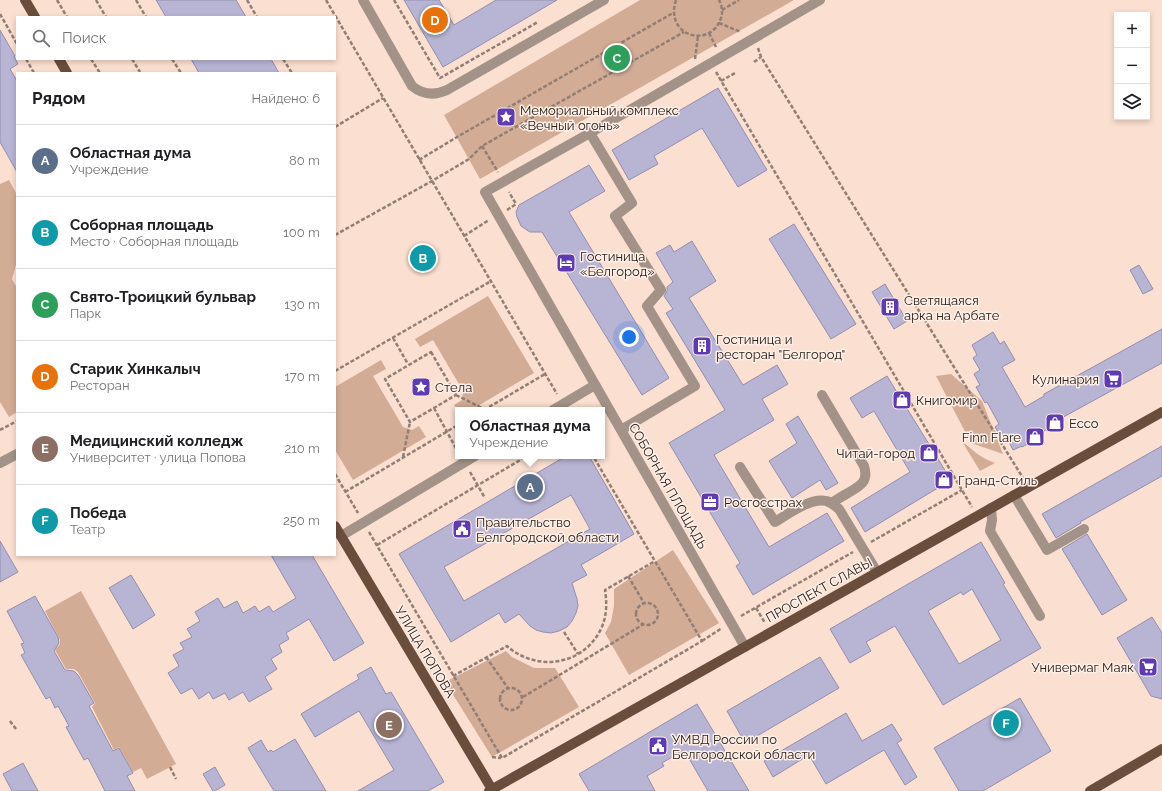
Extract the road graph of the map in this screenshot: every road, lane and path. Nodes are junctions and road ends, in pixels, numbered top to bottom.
1 (25, 0) edge
2 (57, 0) edge
3 (96, 0) edge
4 (136, 0) edge
5 (247, 0) edge
6 (326, 0) edge
7 (363, 0) edge
8 (394, 0) edge
9 (604, 0) edge
10 (676, 0) edge
11 (719, 0) edge
12 (739, 0) edge
13 (820, 0) edge
14 (722, 10) junction
15 (673, 13) junction
16 (0, 14) edge
17 (34, 16) edge
18 (66, 16) edge
19 (105, 16) edge
20 (145, 16) edge
21 (256, 16) edge
22 (335, 16) edge
23 (336, 17) edge
24 (543, 19) dead end
25 (719, 23) junction
26 (684, 32) junction
27 (698, 36) junction
28 (754, 38) junction
29 (16, 42) edge
30 (761, 57) junction
31 (27, 60) edge
32 (60, 60) edge
33 (92, 60) edge
34 (133, 60) edge
35 (173, 60) edge
36 (284, 60) edge
37 (754, 62) dead end
38 (710, 63) junction
39 (33, 72) edge
40 (66, 72) edge
41 (99, 72) edge
42 (140, 72) edge
43 (180, 72) edge
44 (291, 72) edge
45 (693, 73) junction
46 (735, 73) dead end
47 (721, 81) junction
48 (383, 98) junction
49 (336, 126) edge
50 (590, 133) junction
51 (420, 160) junction
52 (432, 181) junction
53 (336, 234) edge
54 (491, 281) junction
55 (393, 338) junction
56 (408, 364) junction
57 (336, 370) edge
58 (545, 374) junction
59 (595, 385) junction
60 (456, 395) junction
61 (822, 395) dead end
62 (563, 404) junction
63 (478, 407) edge
64 (489, 407) edge
65 (558, 407) edge
66 (434, 408) junction
67 (1162, 412) edge
68 (16, 422) edge
69 (410, 422) junction
70 (455, 427) edge
71 (0, 430) edge
72 (621, 430) junction
73 (446, 432) junction
74 (455, 447) edge
75 (16, 455) edge
76 (403, 458) junction
77 (470, 459) edge
78 (522, 459) edge
79 (595, 459) edge
80 (0, 463) edge
81 (740, 467) dead end
82 (336, 476) edge
83 (477, 486) junction
84 (1029, 487) junction
85 (962, 490) junction
86 (345, 492) junction
87 (1014, 495) junction
88 (485, 498) dead end
89 (831, 503) junction
90 (991, 508) junction
91 (977, 516) junction
92 (363, 522) junction
93 (336, 528) edge
94 (1084, 529) dead end
95 (341, 536) junction
96 (376, 545) junction
97 (862, 547) junction
98 (655, 561) junction
99 (877, 572) junction
100 (628, 576) junction
101 (644, 603) junction
102 (1040, 616) dead end
103 (731, 622) junction
104 (644, 624) junction
105 (564, 632) dead end
106 (702, 640) junction
107 (745, 647) junction
108 (578, 654) junction
109 (486, 657) junction
110 (453, 676) junction
111 (508, 688) junction
112 (522, 697) junction
113 (10, 721) dead end
114 (16, 729) dead end
115 (1162, 749) edge
116 (492, 757) dead end
117 (502, 758) junction
118 (170, 767) dead end
119 (176, 779) dead end
120 (491, 791) edge
121 (1090, 791) edge

1 - 17 main road
2 - 18 path
3 - 19 path
4 - 20 path
5 - 21 path
6 - 22 path
7 - 9 street
8 - 24 path
10 - 15 path
11 - 14 path
12 - 14 path
13 - 28 street
14 - 25 path
15 - 26 path
15 - 51 path
16 - 29 path
23 - 48 path
25 - 27 path
25 - 28 path
26 - 27 path
26 - 52 path
27 - 45 path
28 - 30 path
28 - 38 street
30 - 37 path
30 - 84 path
31 - 39 path
32 - 40 main road
33 - 41 path
34 - 42 path
35 - 43 path
36 - 44 path
38 - 45 street
38 - 47 path
45 - 50 street
46 - 47 path
47 - 85 path
48 - 49 path
48 - 51 path
50 - 59 street, СОБОРНАЯ ПЛОЩАДЬ
50 - 72 street
51 - 52 path
52 - 53 path
52 - 54 path
54 - 55 path
54 - 58 path
55 - 56 path
55 - 57 path
56 - 60 path
56 - 69 path
58 - 62 path
58 - 64 path
59 - 62 street
59 - 72 street, СОБОРНАЯ ПЛОЩАДЬ
60 - 63 path
60 - 66 path
61 - 89 street
62 - 65 street
66 - 69 path
66 - 73 path
67 - 84 main road, ПРОСПЕКТ СЛАВЫ
68 - 71 path
69 - 76 path
70 - 73 path
72 - 103 street, СОБОРНАЯ ПЛОЩАДЬ
73 - 74 path
73 - 76 path
75 - 80 street
76 - 86 path
77 - 92 street
78 - 83 path
79 - 98 path
81 - 89 street
82 - 86 path
83 - 88 path
83 - 96 path
84 - 87 main road, ПРОСПЕКТ СЛАВЫ
85 - 91 path
85 - 97 path
86 - 92 path
87 - 90 main road, ПРОСПЕКТ СЛАВЫ
87 - 94 street
89 - 97 street
90 - 91 main road, ПРОСПЕКТ СЛАВЫ
90 - 102 street
91 - 99 main road, ПРОСПЕКТ СЛАВЫ
92 - 95 street
92 - 96 path
93 - 95 main road, УЛИЦА ПОПОВА
95 - 120 main road, УЛИЦА ПОПОВА
96 - 110 path
97 - 99 street
97 - 103 path
98 - 100 path
98 - 106 path
99 - 107 main road, ПРОСПЕКТ СЛАВЫ
100 - 101 path
100 - 108 path
101 - 104 path
101 - 104 path
103 - 106 path
103 - 107 street, СОБОРНАЯ ПЛОЩАДЬ
104 - 112 path
105 - 108 path
106 - 117 path
107 - 120 main road, ПРОСПЕКТ СЛАВЫ
108 - 109 path
109 - 110 path
109 - 111 path
110 - 117 path
111 - 112 path
111 - 112 path
113 - 114 path
115 - 121 main road
116 - 117 path
118 - 119 path

